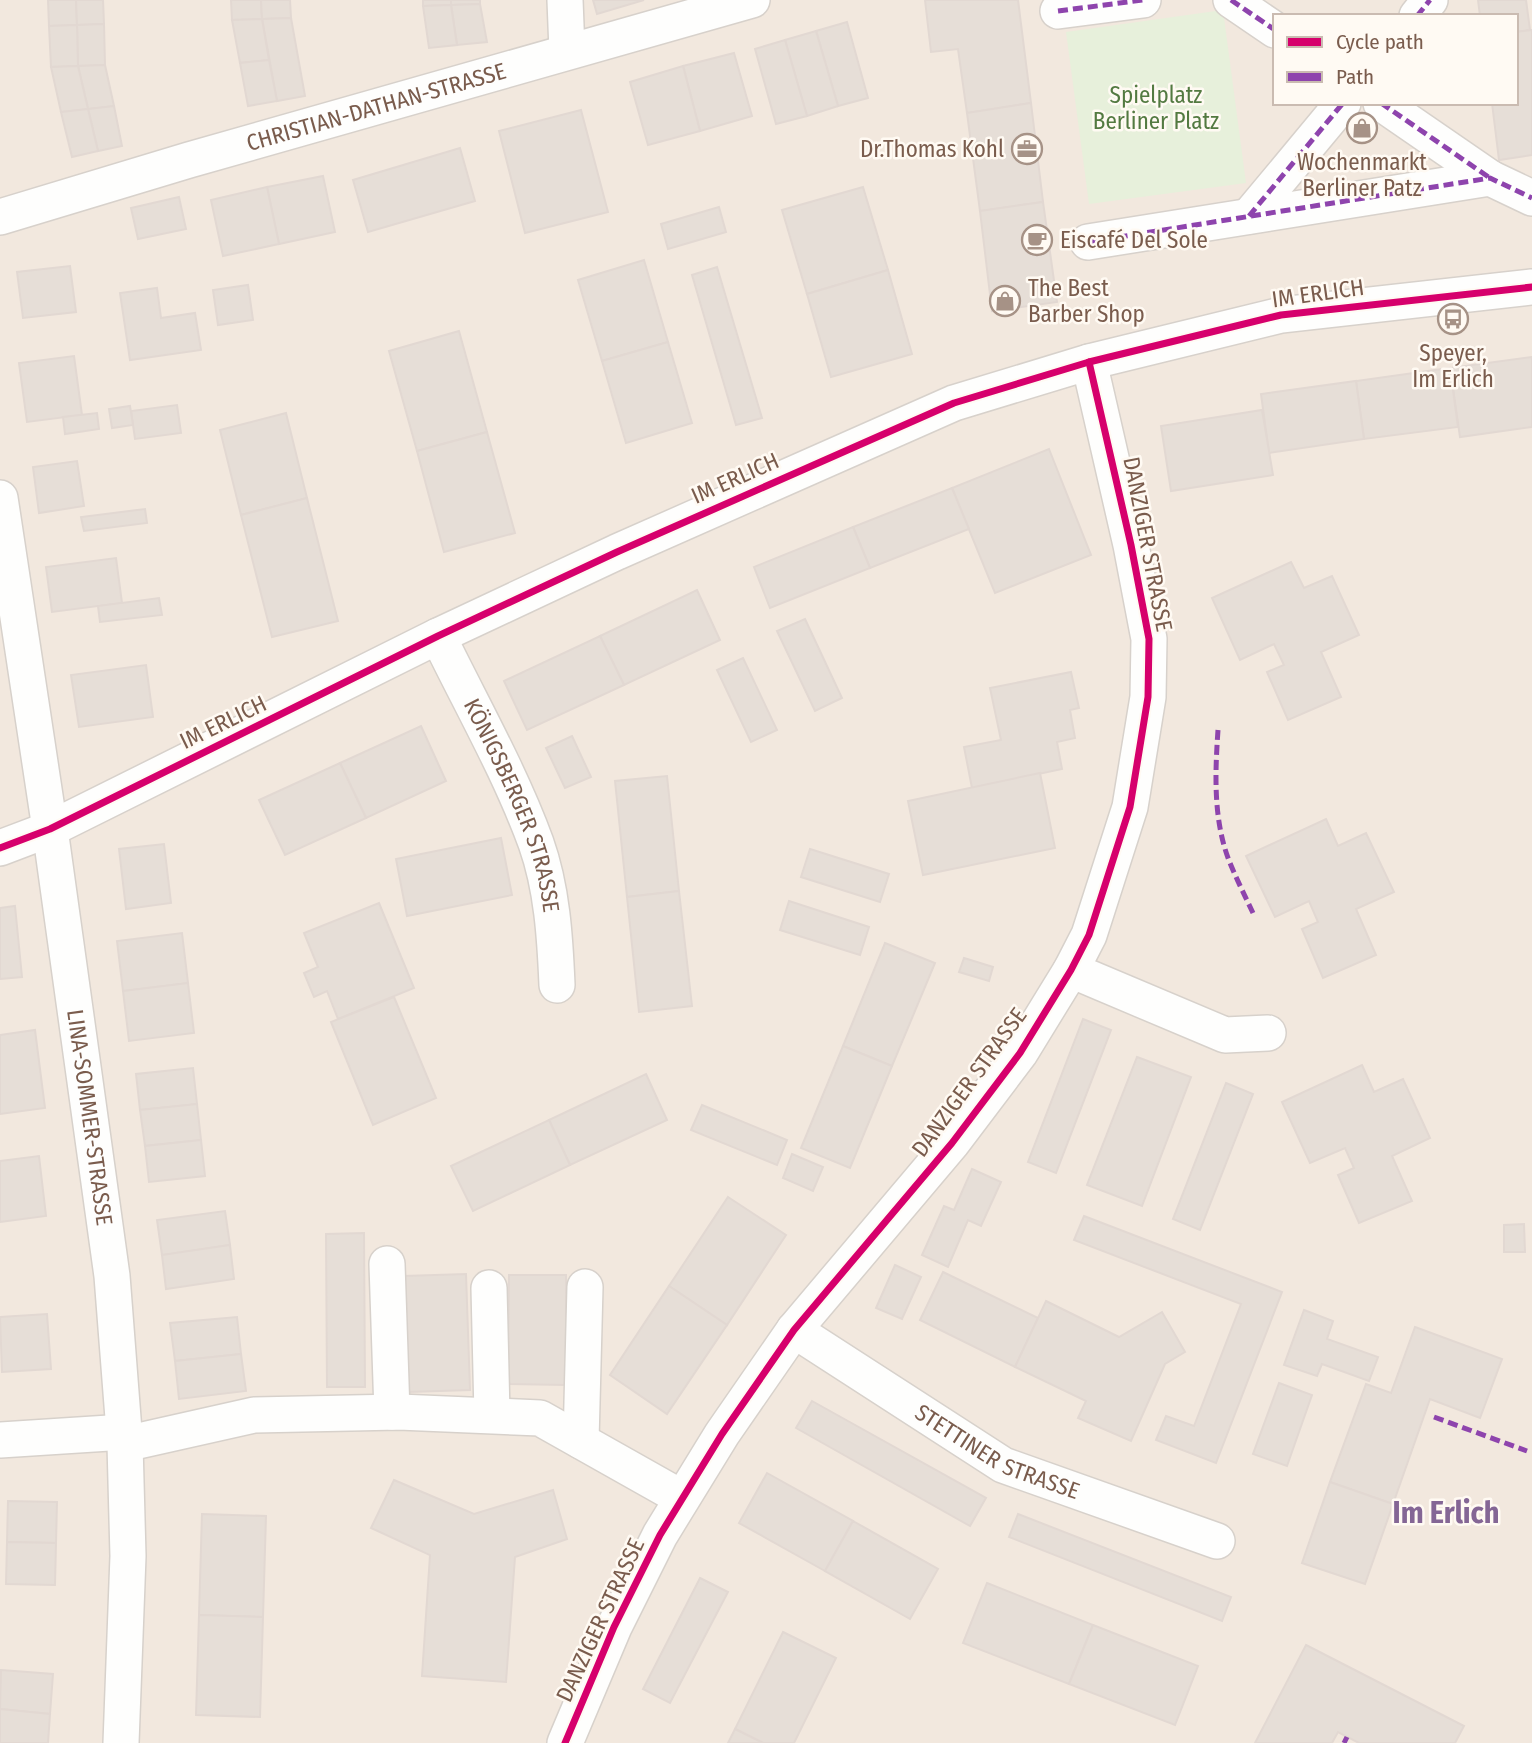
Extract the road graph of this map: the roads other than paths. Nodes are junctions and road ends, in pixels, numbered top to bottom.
1 (565, 0) edge
2 (752, 0) edge
3 (1143, 0) edge
4 (1231, 0) edge
5 (1430, 0) edge
6 (1058, 11) dead end
7 (1419, 14) edge
8 (1273, 29) edge
9 (567, 51) junction
10 (1341, 105) edge
11 (1384, 105) edge
12 (1490, 178) junction
13 (1532, 198) edge
14 (1249, 216) junction
15 (0, 217) edge
16 (1088, 242) dead end
17 (1532, 287) edge
18 (1089, 362) junction
19 (0, 498) edge
20 (438, 636) junction
21 (50, 829) junction
22 (0, 848) edge
23 (1071, 970) junction
24 (556, 985) dead end
25 (1268, 1033) dead end
26 (387, 1264) dead end
27 (585, 1287) dead end
28 (489, 1288) dead end
29 (794, 1330) junction
30 (392, 1412) junction
31 (492, 1415) junction
32 (125, 1438) junction
33 (0, 1440) edge
34 (581, 1441) junction
35 (682, 1498) junction
36 (1217, 1541) dead end
37 (121, 1743) edge
38 (565, 1743) edge

1 - 9 street
2 - 9 street, CHRISTIAN-DATHAN-STRASSE
3 - 6 street
4 - 8 street
5 - 7 street
9 - 15 street, CHRISTIAN-DATHAN-STRASSE
10 - 14 street
11 - 12 street
12 - 13 street
12 - 14 street
14 - 16 street
17 - 18 street, IM ERLICH
18 - 20 street, IM ERLICH
18 - 23 street, DANZIGER STRASSE
19 - 21 street, LINA-SOMMER-STRASSE
20 - 21 street, IM ERLICH
20 - 24 street, KÖNIGSBERGER STRASSE
21 - 22 street, IM ERLICH
21 - 32 street, LINA-SOMMER-STRASSE
23 - 25 street
23 - 29 street, DANZIGER STRASSE
26 - 30 street
27 - 34 street
28 - 31 street
29 - 35 street, DANZIGER STRASSE
29 - 36 street, STETTINER STRASSE
30 - 31 street
30 - 32 street
31 - 34 street
32 - 33 street
32 - 37 street, LINA-SOMMER-STRASSE
34 - 35 street
35 - 38 street, DANZIGER STRASSE

